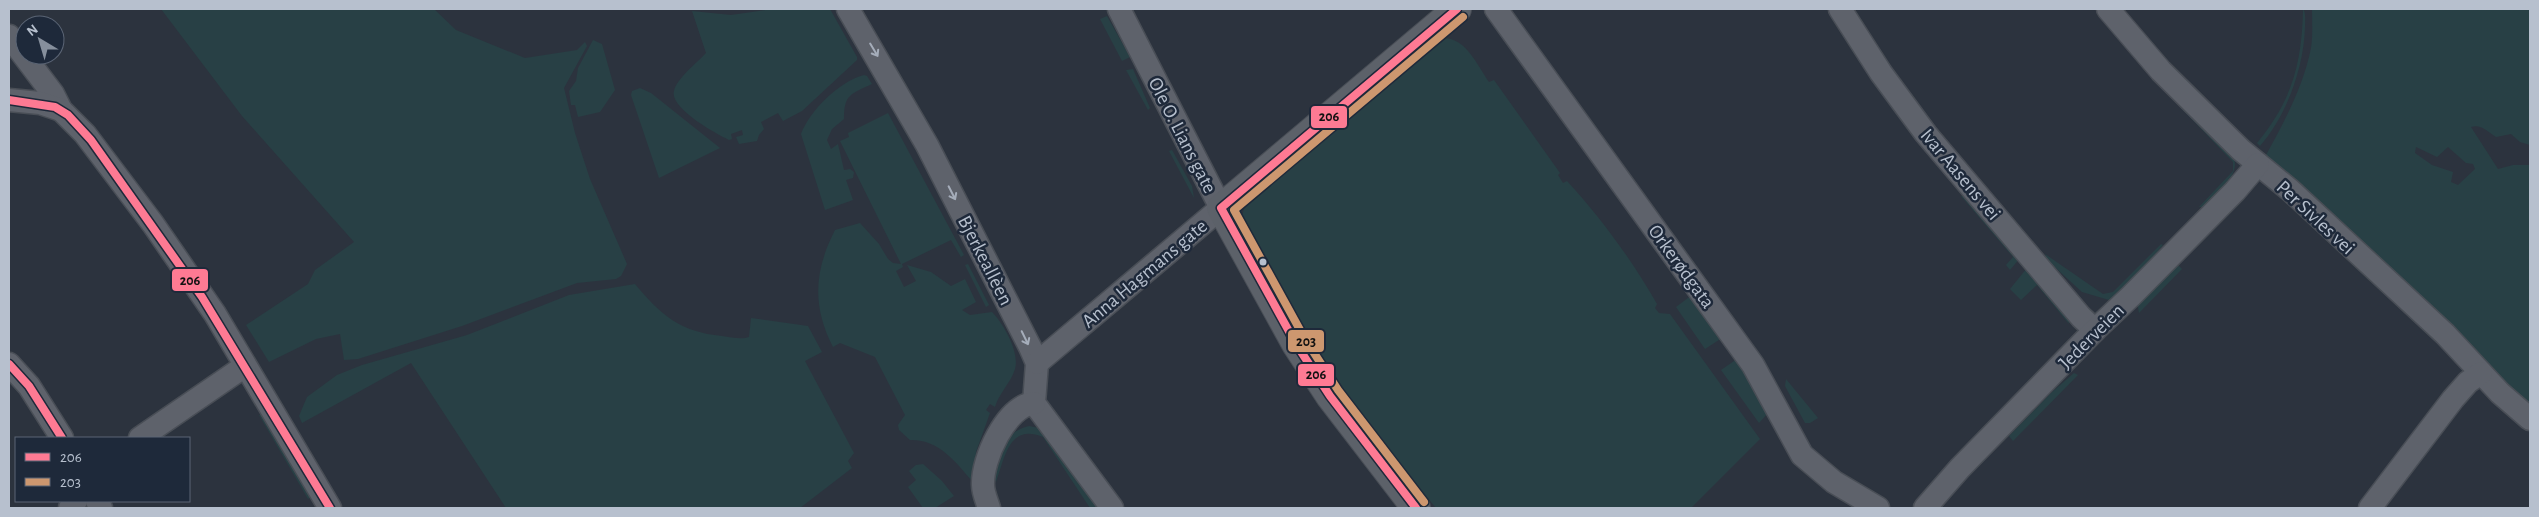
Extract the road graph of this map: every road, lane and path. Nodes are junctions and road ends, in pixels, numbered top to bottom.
1 (848, 9) edge
2 (1119, 9) edge
3 (1457, 9) edge
4 (1496, 9) edge
5 (1840, 9) edge
6 (2108, 9) edge
7 (9, 36) edge
8 (9, 100) edge
9 (61, 110) junction
10 (2258, 164) junction
11 (1221, 208) junction
12 (2095, 330) junction
13 (1037, 363) junction
14 (9, 364) edge
15 (245, 366) junction
16 (2482, 373) junction
17 (1034, 403) junction
18 (2530, 419) edge
19 (61, 437) edge
20 (141, 437) edge
21 (330, 508) edge
22 (989, 508) edge
23 (1112, 508) edge
24 (1416, 508) edge
25 (1878, 508) edge
26 (1925, 508) edge
27 (2370, 508) edge

1 -> 13 street, Bjerkeallèen
2 - 11 street, Ole O. Lians gate
3 - 11 street, Anna Hagmans gate
4 - 25 street, Orkerødgata
5 - 12 street, Ivar Aasens vei
6 - 10 street, Per Sivles vei
7 - 9 street
8 - 9 street
9 - 15 street
10 - 12 street, Jederveien
10 - 16 street, Per Sivles vei
11 - 13 street, Anna Hagmans gate
11 - 24 street, Ole O. Lians gate
12 - 26 street, Jederveien
13 - 17 street
14 - 19 street
15 - 20 street
15 - 21 street
16 - 18 street, Per Sivles vei
16 - 27 street
17 - 22 street
17 - 23 street

